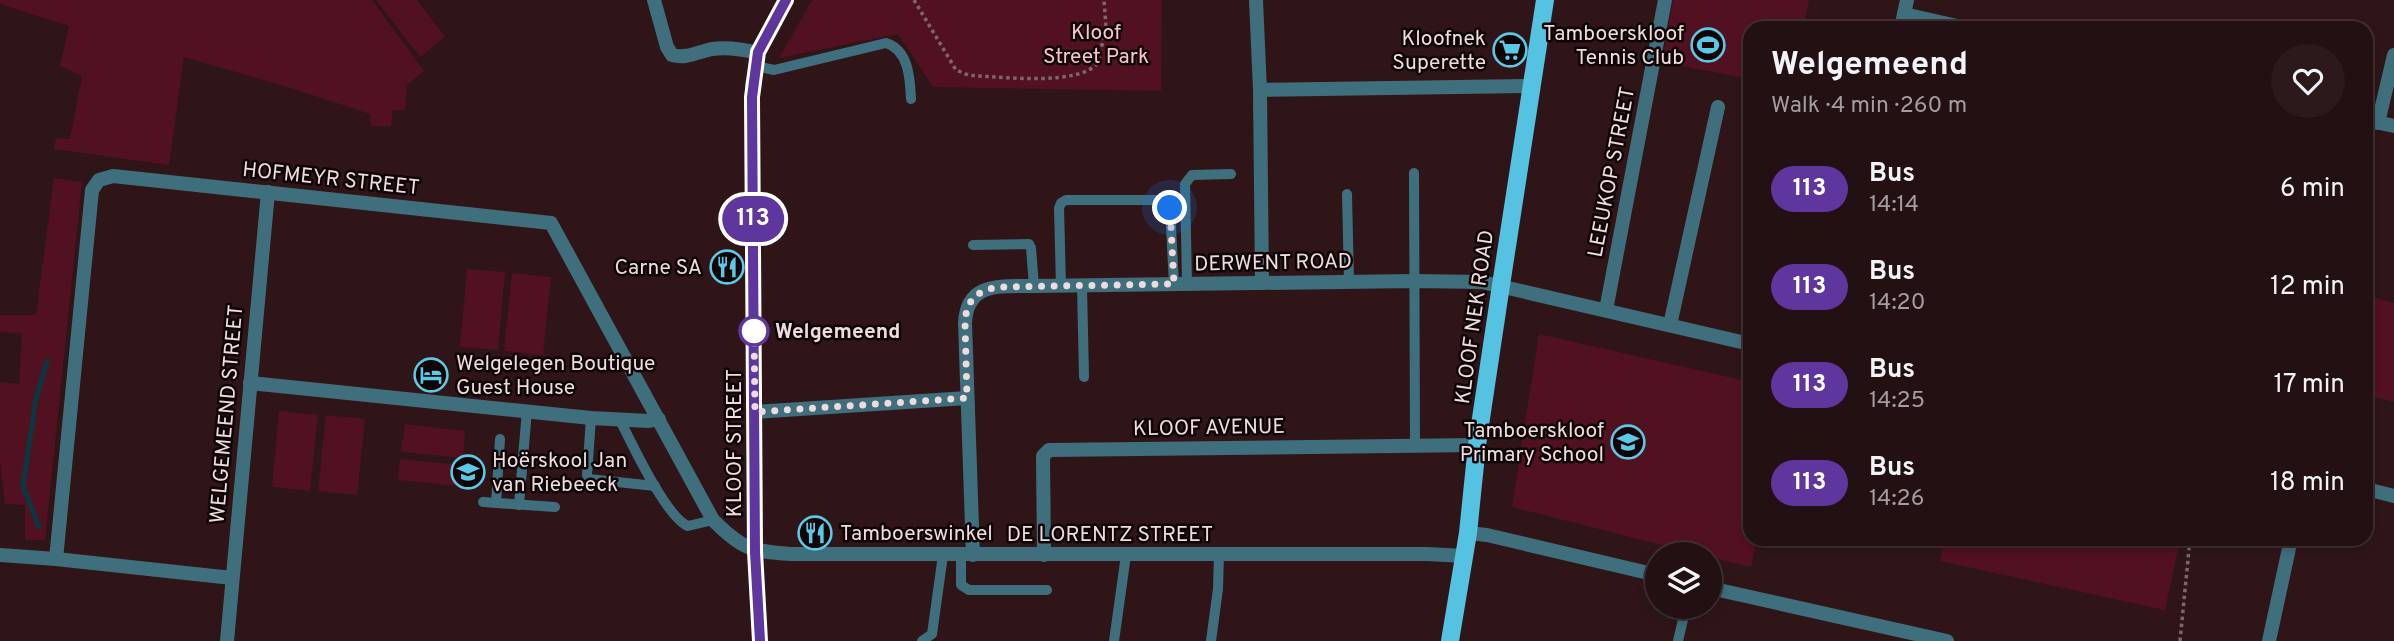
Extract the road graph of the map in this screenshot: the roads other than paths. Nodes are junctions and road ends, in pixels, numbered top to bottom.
1 (654, 0) edge
2 (786, 0) edge
3 (1256, 0) edge
4 (1545, 0) edge
5 (1665, 0) edge
6 (1904, 14) edge
7 (1935, 21) edge
8 (2394, 55) edge
9 (756, 60) junction
10 (1532, 86) junction
11 (1260, 90) junction
12 (911, 99) dead end
13 (1718, 107) dead end
14 (2373, 118) edge
15 (2373, 121) edge
16 (2394, 126) edge
17 (1414, 173) dead end
18 (1231, 174) dead end
19 (268, 192) junction
20 (1347, 194) dead end
21 (973, 245) dead end
22 (1414, 281) junction
23 (1349, 282) junction
24 (1262, 283) junction
25 (1181, 284) junction
26 (1082, 285) junction
27 (1501, 285) junction
28 (1034, 286) junction
29 (1061, 286) junction
30 (1606, 310) junction
31 (1670, 325) junction
32 (1743, 342) edge
33 (1084, 377) dead end
34 (250, 383) junction
35 (967, 398) junction
36 (527, 410) junction
37 (755, 412) junction
38 (591, 418) junction
39 (659, 419) junction
40 (620, 420) junction
41 (500, 439) dead end
42 (1415, 445) junction
43 (1478, 445) junction
44 (656, 486) junction
45 (2373, 491) edge
46 (2394, 496) edge
47 (483, 502) dead end
48 (496, 503) junction
49 (519, 505) junction
50 (555, 507) dead end
51 (713, 520) junction
52 (1468, 533) junction
53 (2289, 546) edge
54 (755, 552) junction
55 (1219, 554) junction
56 (0, 555) edge
57 (943, 555) junction
58 (967, 555) junction
59 (1044, 555) junction
60 (1126, 555) junction
61 (1464, 556) junction
62 (56, 559) junction
63 (1645, 572) edge
64 (233, 578) junction
65 (1046, 590) dead end
66 (1722, 591) edge
67 (1683, 619) edge
68 (227, 641) edge
69 (760, 641) edge
70 (922, 641) edge
71 (1114, 641) edge
72 (1211, 641) edge
73 (1450, 641) edge
74 (1678, 641) edge
75 (1947, 641) edge
76 (2269, 641) edge

1 - 9 street
2 - 9 street, KLOOF STREET
3 - 11 street
4 - 10 main road, KLOOF NEK ROAD
5 - 30 street, LEEUKOP STREET
6 - 7 street
8 - 14 street
9 - 12 lane
9 - 37 street, KLOOF STREET
10 - 11 street
10 - 27 main road, KLOOF NEK ROAD
11 - 24 street
13 - 31 street
15 - 16 street
17 - 22 lane
18 - 25 lane
19 - 34 street, WELGEMEEND STREET
19 - 39 street, HOFMEYR STREET
19 - 62 street, HOFMEYR STREET
20 - 23 lane
21 - 28 lane
22 - 23 street, DERWENT ROAD
22 - 27 street, DERWENT ROAD
22 - 42 lane
23 - 24 street, DERWENT ROAD
24 - 25 street, DERWENT ROAD
25 - 26 street, DERWENT ROAD
25 - 29 lane
26 - 29 street, DERWENT ROAD
26 - 33 lane
27 - 30 street, DERWENT ROAD
27 - 43 main road, KLOOF NEK ROAD
28 - 29 street, DERWENT ROAD
28 - 35 street, DERWENT ROAD
30 - 31 street, DERWENT ROAD
31 - 32 street, DERWENT ROAD
34 - 36 street
34 - 64 street, WELGEMEEND STREET
35 - 37 street
35 - 58 street, DERWENT ROAD
36 - 38 street
36 - 49 lane
37 - 54 street, KLOOF STREET
38 - 40 street
38 - 44 lane
39 - 40 street
39 - 51 street, HOFMEYR STREET
40 - 44 lane
41 - 48 lane
42 - 43 street, KLOOF AVENUE
42 - 59 street, KLOOF AVENUE
43 - 52 main road, KLOOF NEK ROAD
44 - 51 lane
45 - 46 street
47 - 48 lane
48 - 49 lane
49 - 50 lane
51 - 54 street, HOFMEYR STREET
52 - 61 main road, KLOOF NEK ROAD
52 - 63 street
53 - 76 street
54 - 57 street, DE LORENTZ STREET
54 - 69 street, KLOOF STREET
55 - 60 street, DE LORENTZ STREET
55 - 61 street, DE LORENTZ STREET
55 - 72 lane
56 - 62 street
57 - 58 street, DE LORENTZ STREET
57 - 70 lane
58 - 59 street, DE LORENTZ STREET
58 - 65 lane
59 - 60 street, DE LORENTZ STREET
60 - 71 lane
61 - 73 main road, KLOOF NEK ROAD
62 - 64 street
64 - 68 street, WELGEMEEND STREET
66 - 75 street
67 - 74 lane

